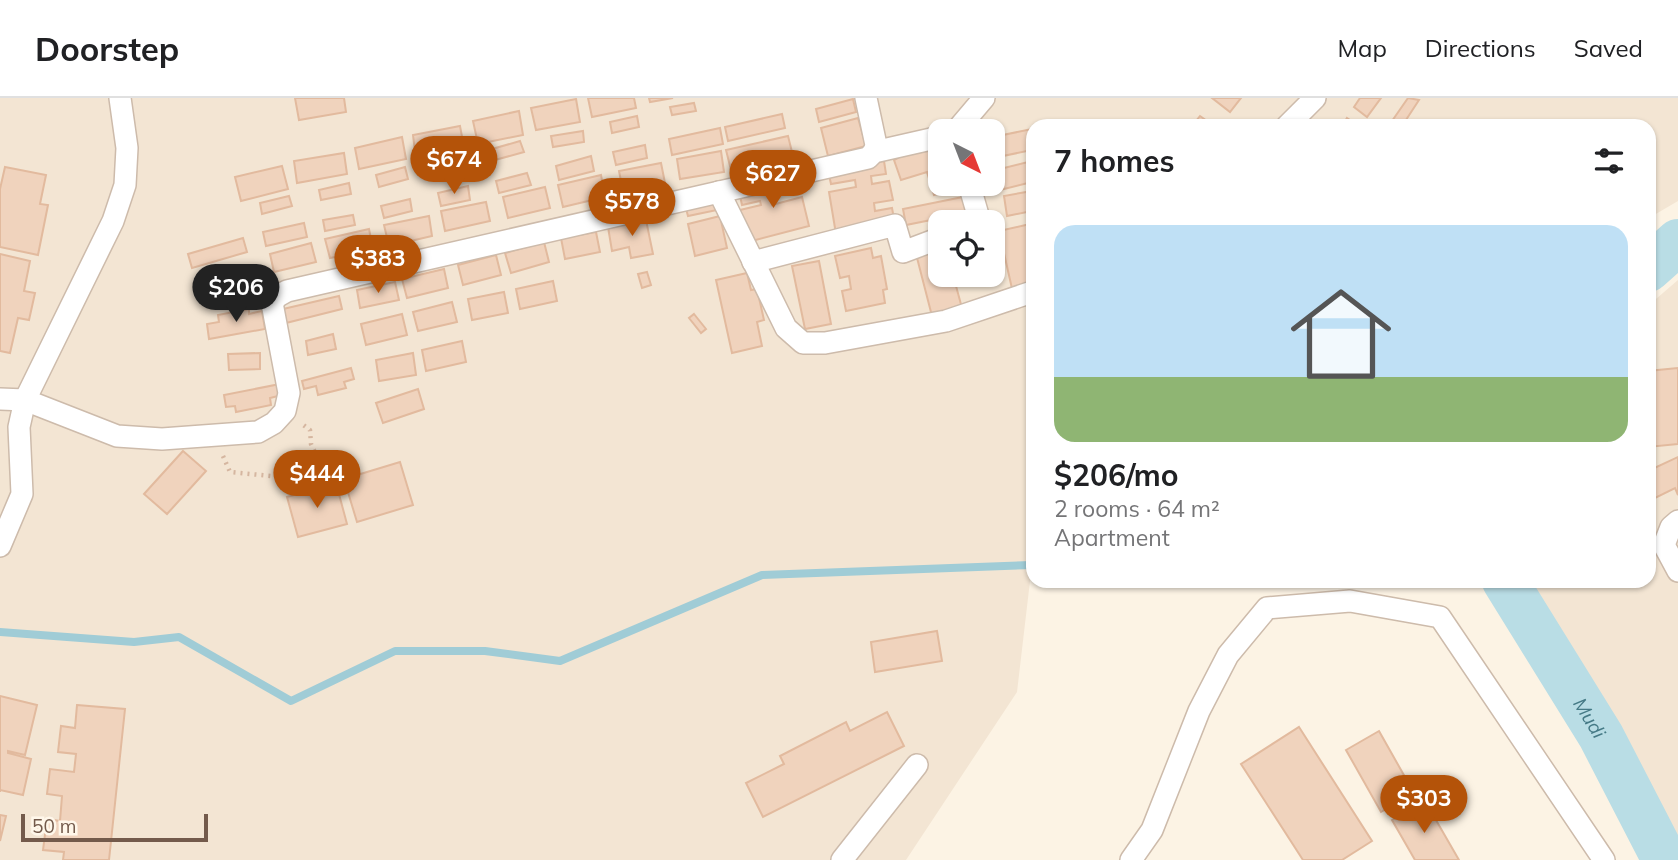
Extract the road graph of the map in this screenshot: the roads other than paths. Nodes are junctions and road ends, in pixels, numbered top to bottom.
1 (120, 98) edge
2 (866, 98) edge
3 (984, 98) edge
4 (1315, 98) edge
5 (966, 119) edge
6 (1294, 119) edge
7 (928, 140) edge
8 (874, 152) junction
9 (719, 192) junction
10 (928, 243) edge
11 (753, 262) junction
12 (1026, 294) edge
13 (0, 399) edge
14 (25, 400) junction
15 (1674, 524) edge
16 (0, 546) edge
17 (1678, 571) edge
18 (917, 765) dead end
19 (842, 860) edge
20 (1131, 860) edge
21 (1604, 860) edge

1 - 14 street
2 - 8 street
3 - 5 street
4 - 6 street
7 - 8 street
8 - 9 street
9 - 11 street
9 - 14 street
10 - 11 street
11 - 12 street
13 - 14 street
14 - 16 street
15 - 17 street
18 - 19 street
20 - 21 street

